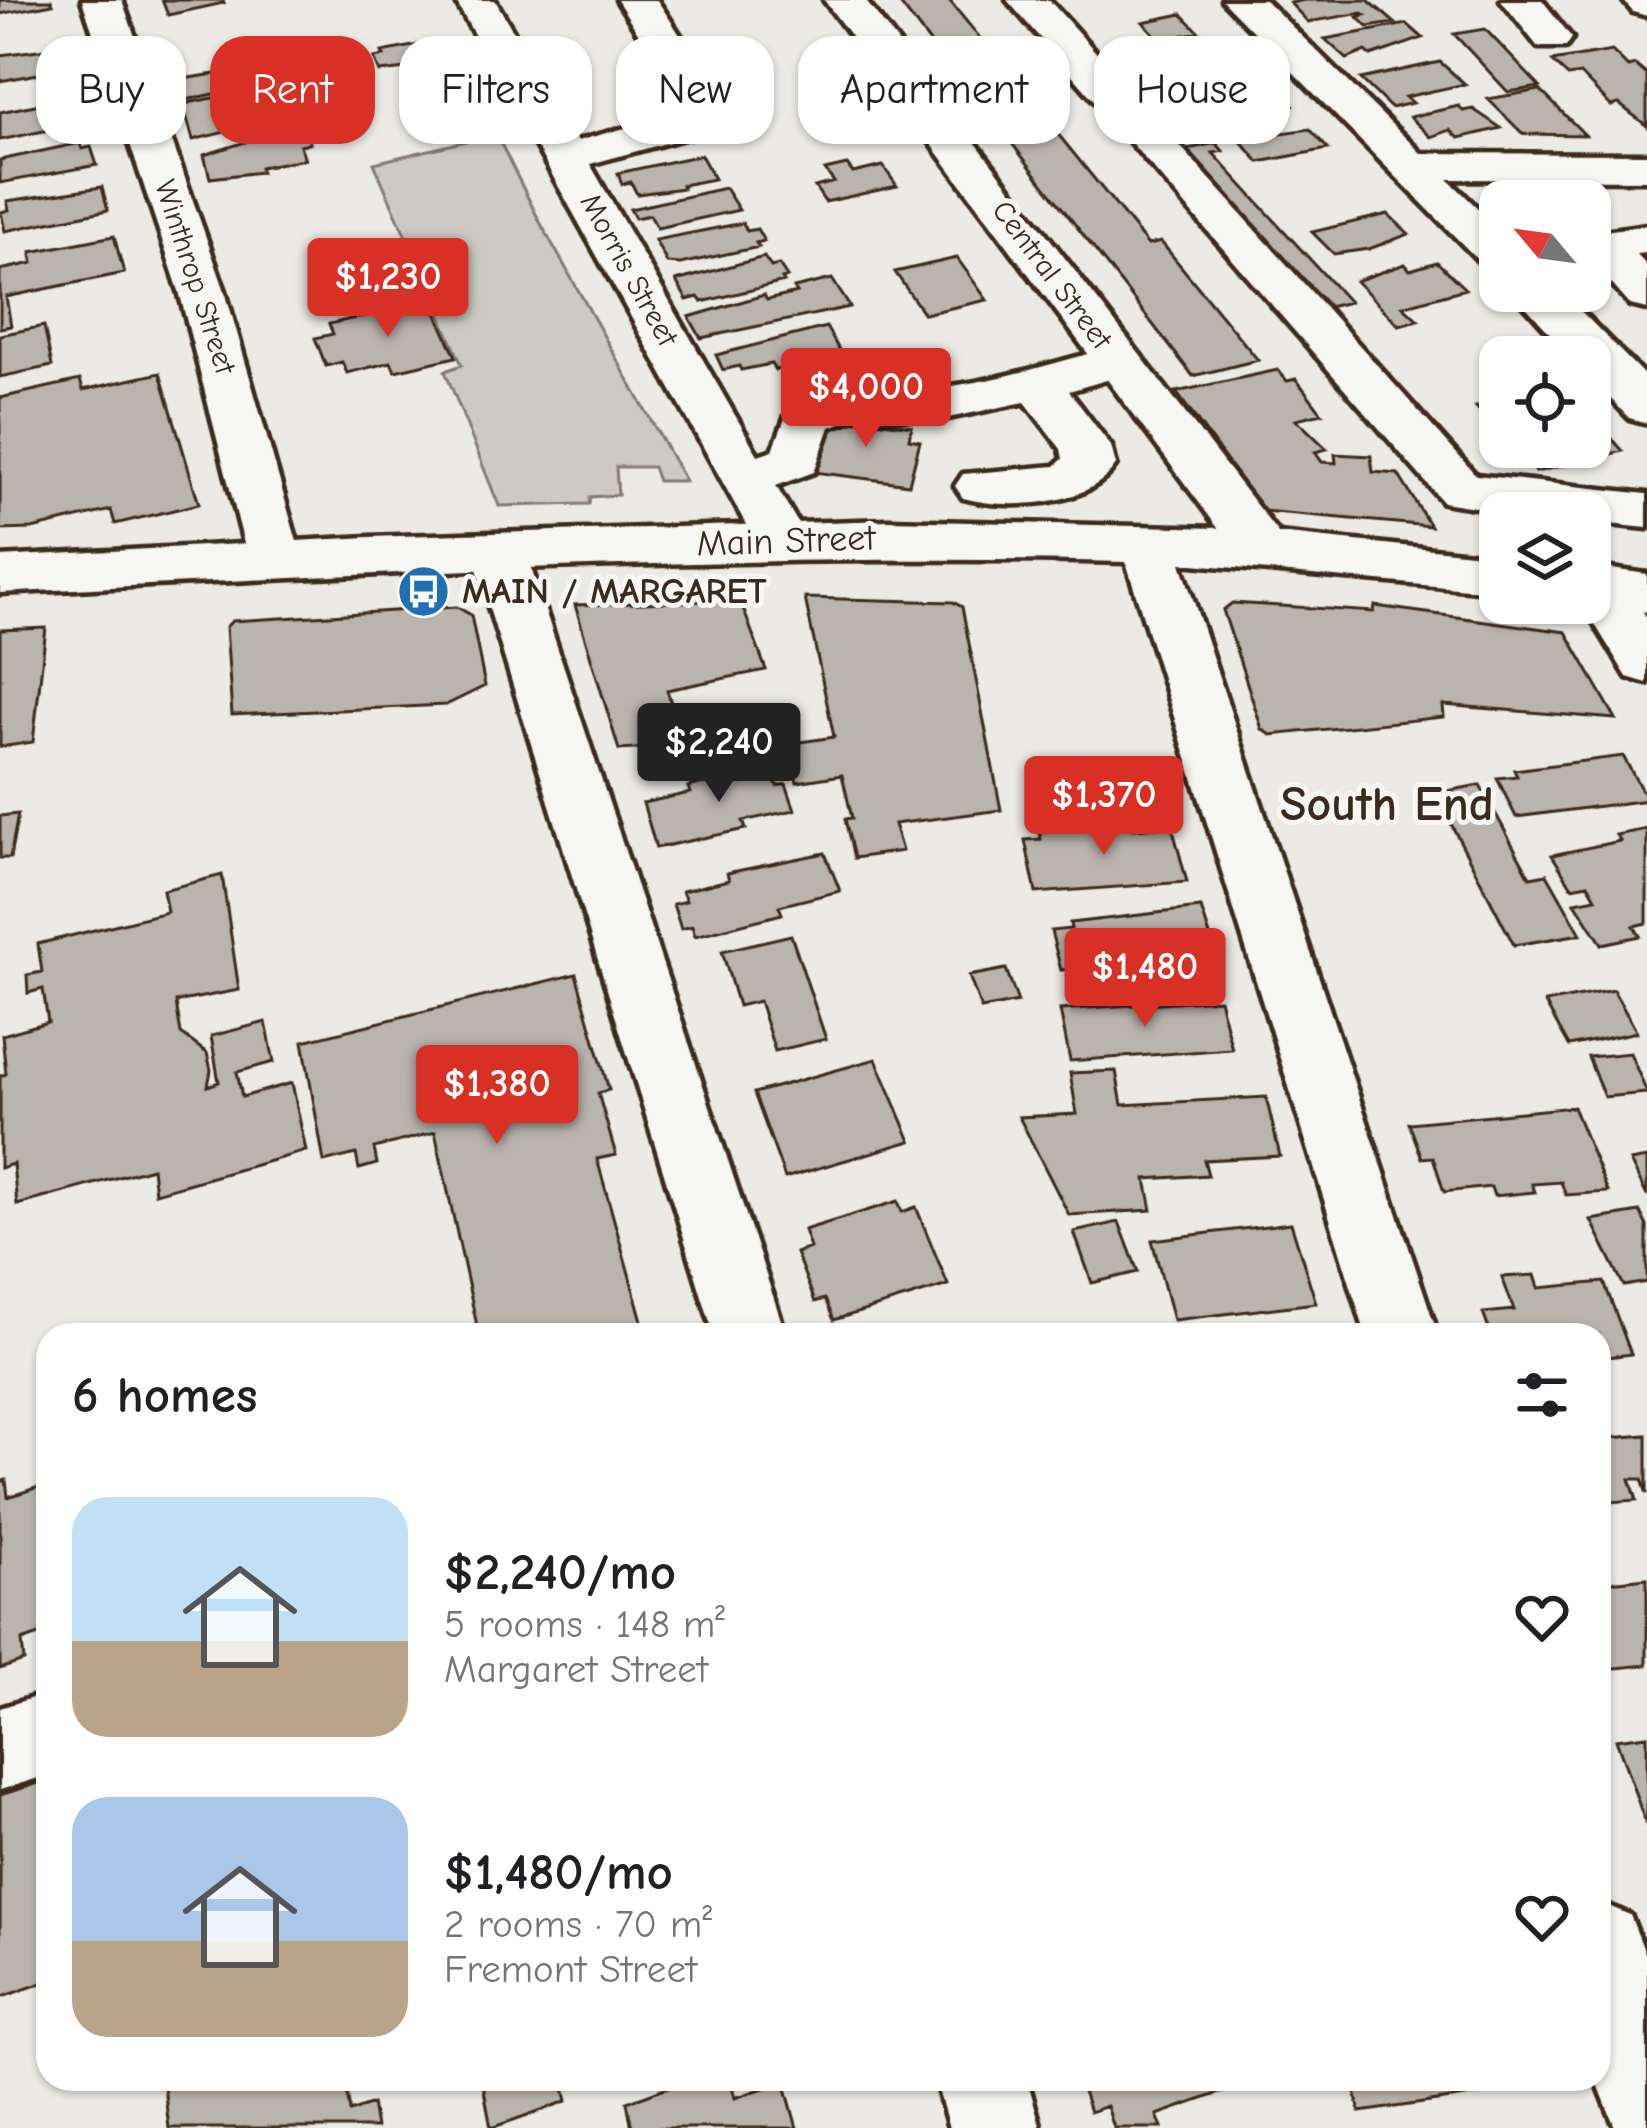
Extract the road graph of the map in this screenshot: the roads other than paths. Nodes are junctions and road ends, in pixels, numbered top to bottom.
1 (102, 0) edge
2 (476, 0) edge
3 (637, 0) edge
4 (844, 0) edge
5 (1027, 0) edge
6 (1242, 0) edge
7 (1521, 0) edge
8 (1552, 38) dead end
9 (564, 158) junction
10 (1408, 166) junction
11 (1647, 167) edge
12 (1479, 235) edge
13 (1647, 239) edge
14 (1647, 295) edge
15 (1555, 312) edge
16 (1117, 361) junction
17 (1037, 385) junction
18 (1647, 407) edge
19 (980, 421) dead end
20 (746, 478) junction
21 (979, 512) junction
22 (1647, 512) edge
23 (781, 540) junction
24 (1147, 542) junction
25 (1262, 549) junction
26 (499, 553) junction
27 (275, 559) junction
28 (1479, 572) edge
29 (0, 574) edge
30 (1612, 588) edge
31 (1647, 663) edge
32 (746, 1323) edge
33 (1398, 1323) edge
34 (36, 1738) edge
35 (0, 1749) edge
36 (1611, 1983) edge
37 (984, 2091) edge
38 (1647, 2095) edge
39 (995, 2128) edge

1 - 27 street, Winthrop Street
2 - 9 street, Morris Street
3 - 9 street
4 - 16 street, Central Street
5 - 22 street
6 - 10 street
7 - 8 street
9 - 20 street, Morris Street
10 - 11 street
10 - 12 street
13 - 14 street
15 - 18 street
16 - 17 street
16 - 25 street, Central Street
17 - 20 street
17 - 21 street
19 - 21 street
20 - 23 street, Morris Street
21 - 23 street, Main Street
21 - 24 street, Main Street
23 - 26 street, Main Street
24 - 25 street, Main Street
24 - 33 street
25 - 28 street, Main Street
26 - 27 street, Main Street
26 - 32 street
27 - 29 street, Main Street
30 - 31 street
34 - 35 street
36 - 38 street
37 - 39 street

